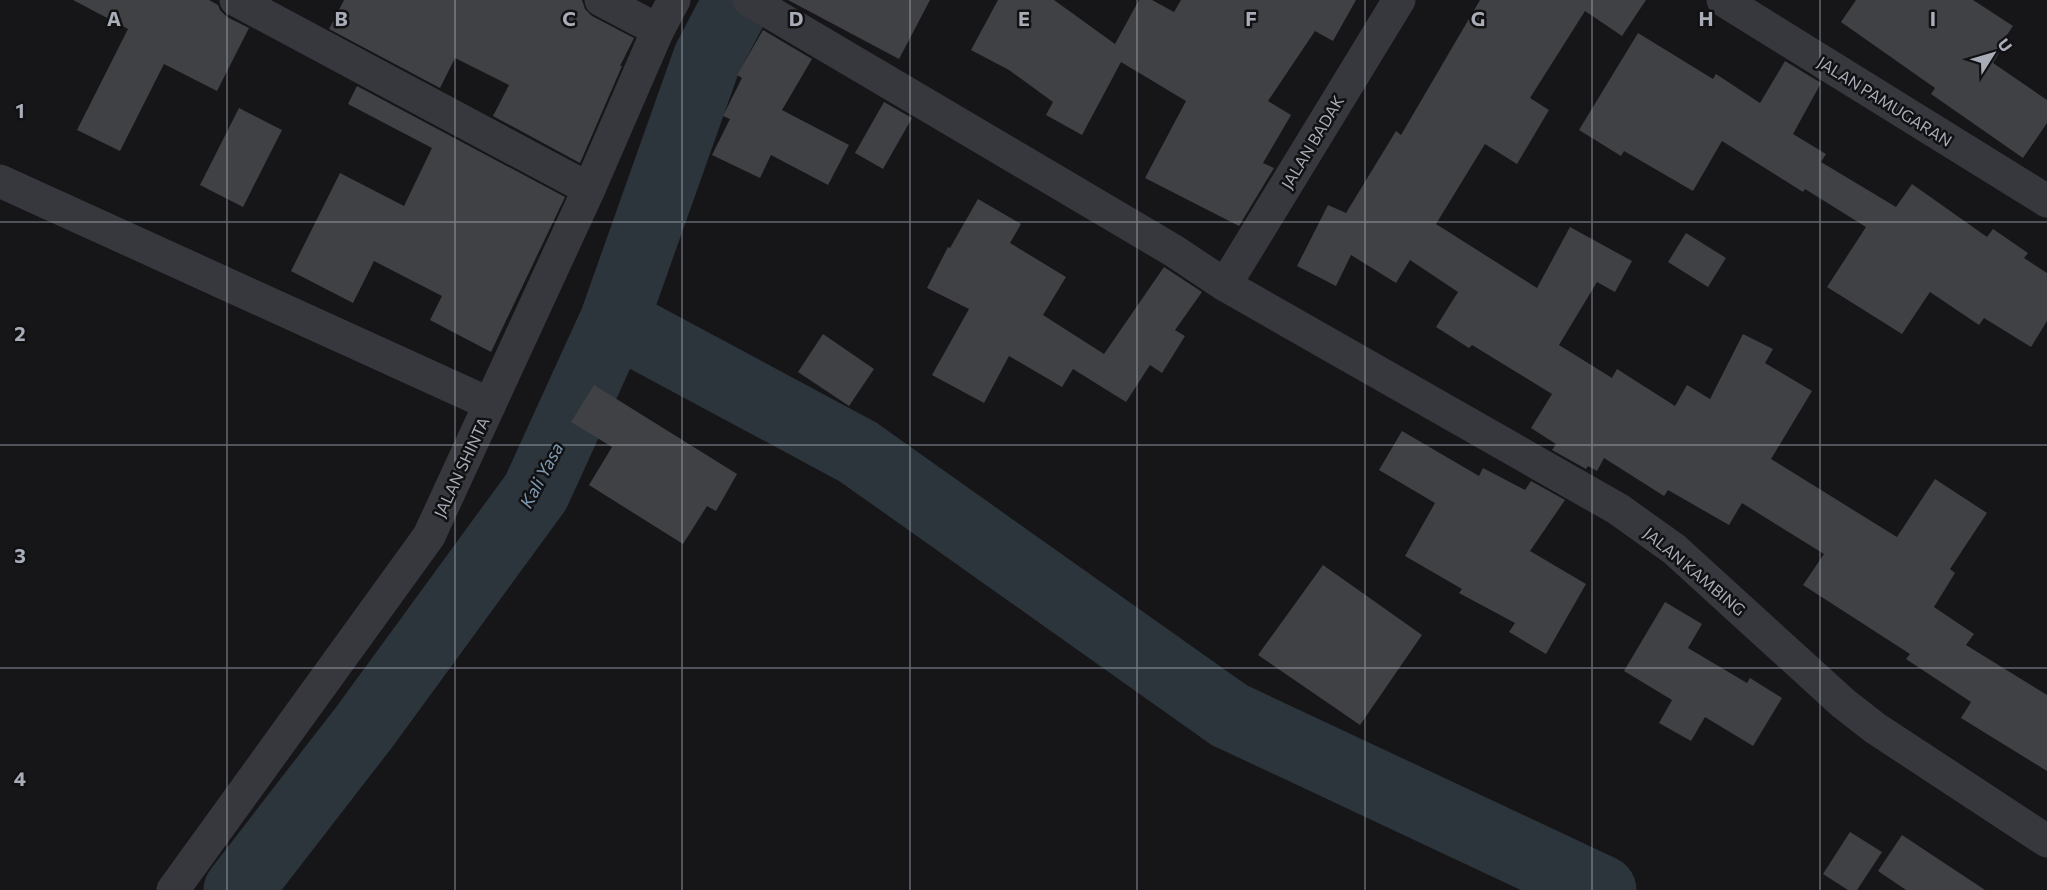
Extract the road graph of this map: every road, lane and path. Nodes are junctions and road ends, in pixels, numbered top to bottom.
1 (236, 0) edge
2 (601, 0) edge
3 (674, 0) edge
4 (1399, 0) edge
5 (1723, 0) edge
6 (758, 5) edge
7 (658, 30) junction
8 (0, 181) edge
9 (589, 189) junction
10 (2047, 201) edge
11 (1225, 285) junction
12 (490, 404) junction
13 (2047, 841) edge
14 (173, 890) edge

1 - 9 street
2 - 7 street
3 - 7 street, JALAN SHINTA
4 - 11 street, JALAN BADAK
5 - 10 street, JALAN PAMUGARAN
6 - 11 street, JALAN KAMBING
7 - 9 street, JALAN SHINTA
8 - 12 street
9 - 12 street, JALAN SHINTA
11 - 13 street, JALAN KAMBING
12 - 14 street, JALAN SHINTA

